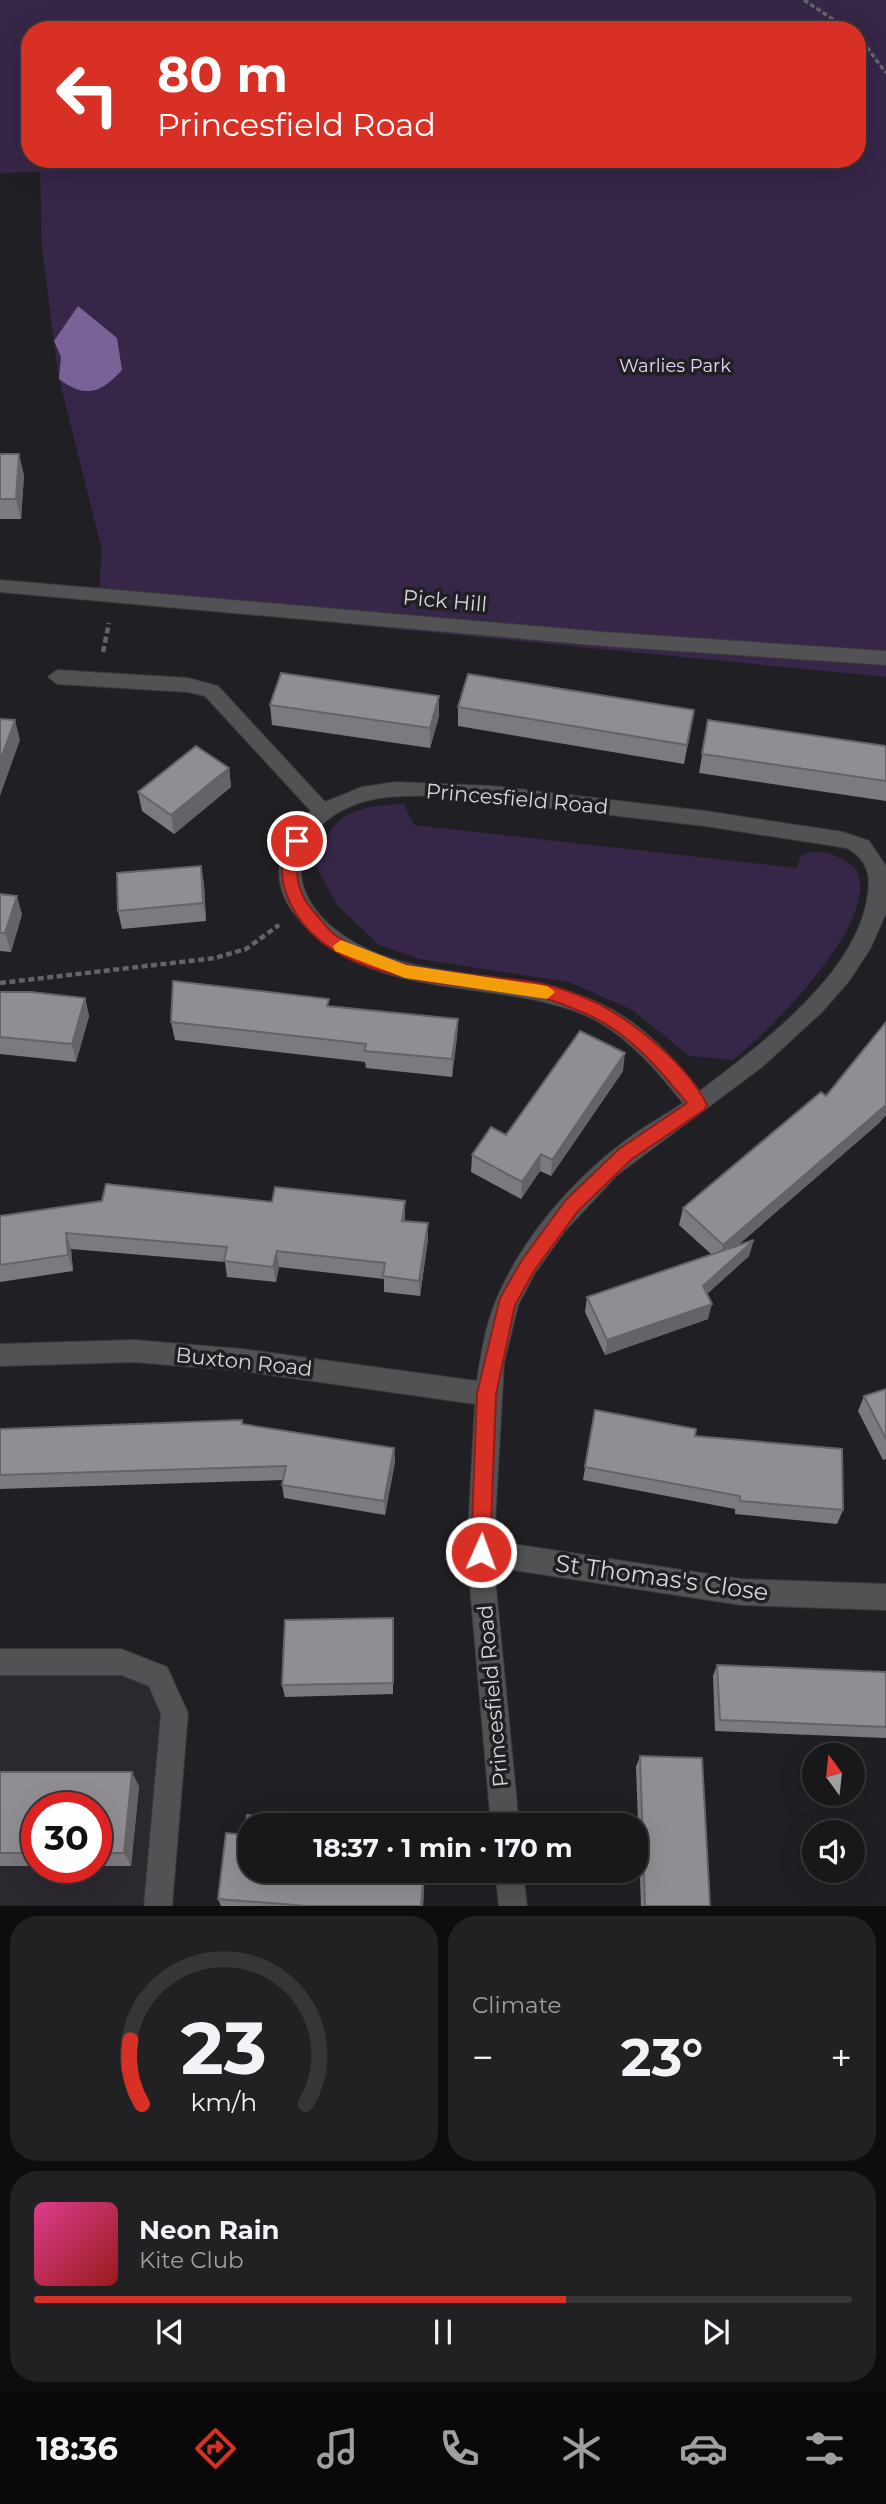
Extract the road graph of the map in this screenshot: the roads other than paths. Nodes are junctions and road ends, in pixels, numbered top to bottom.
1 (0, 586) edge
2 (886, 658) edge
3 (57, 677) dead end
4 (323, 812) junction
5 (698, 1105) junction
6 (0, 1355) edge
7 (486, 1394) junction
8 (481, 1552) junction
9 (886, 1597) edge
10 (0, 1662) edge
11 (504, 1813) edge
12 (510, 1883) edge
13 (158, 1906) edge
14 (513, 1906) edge

1 - 2 street, Pick Hill
3 - 4 street
4 - 5 street, Princesfield Road
4 - 5 street, Princesfield Road
5 - 7 street, Princesfield Road
6 - 7 street, Buxton Road
7 - 8 street, Princesfield Road
8 - 9 street, St Thomas's Close
8 - 11 street, Princesfield Road
10 - 13 street
12 - 14 street

